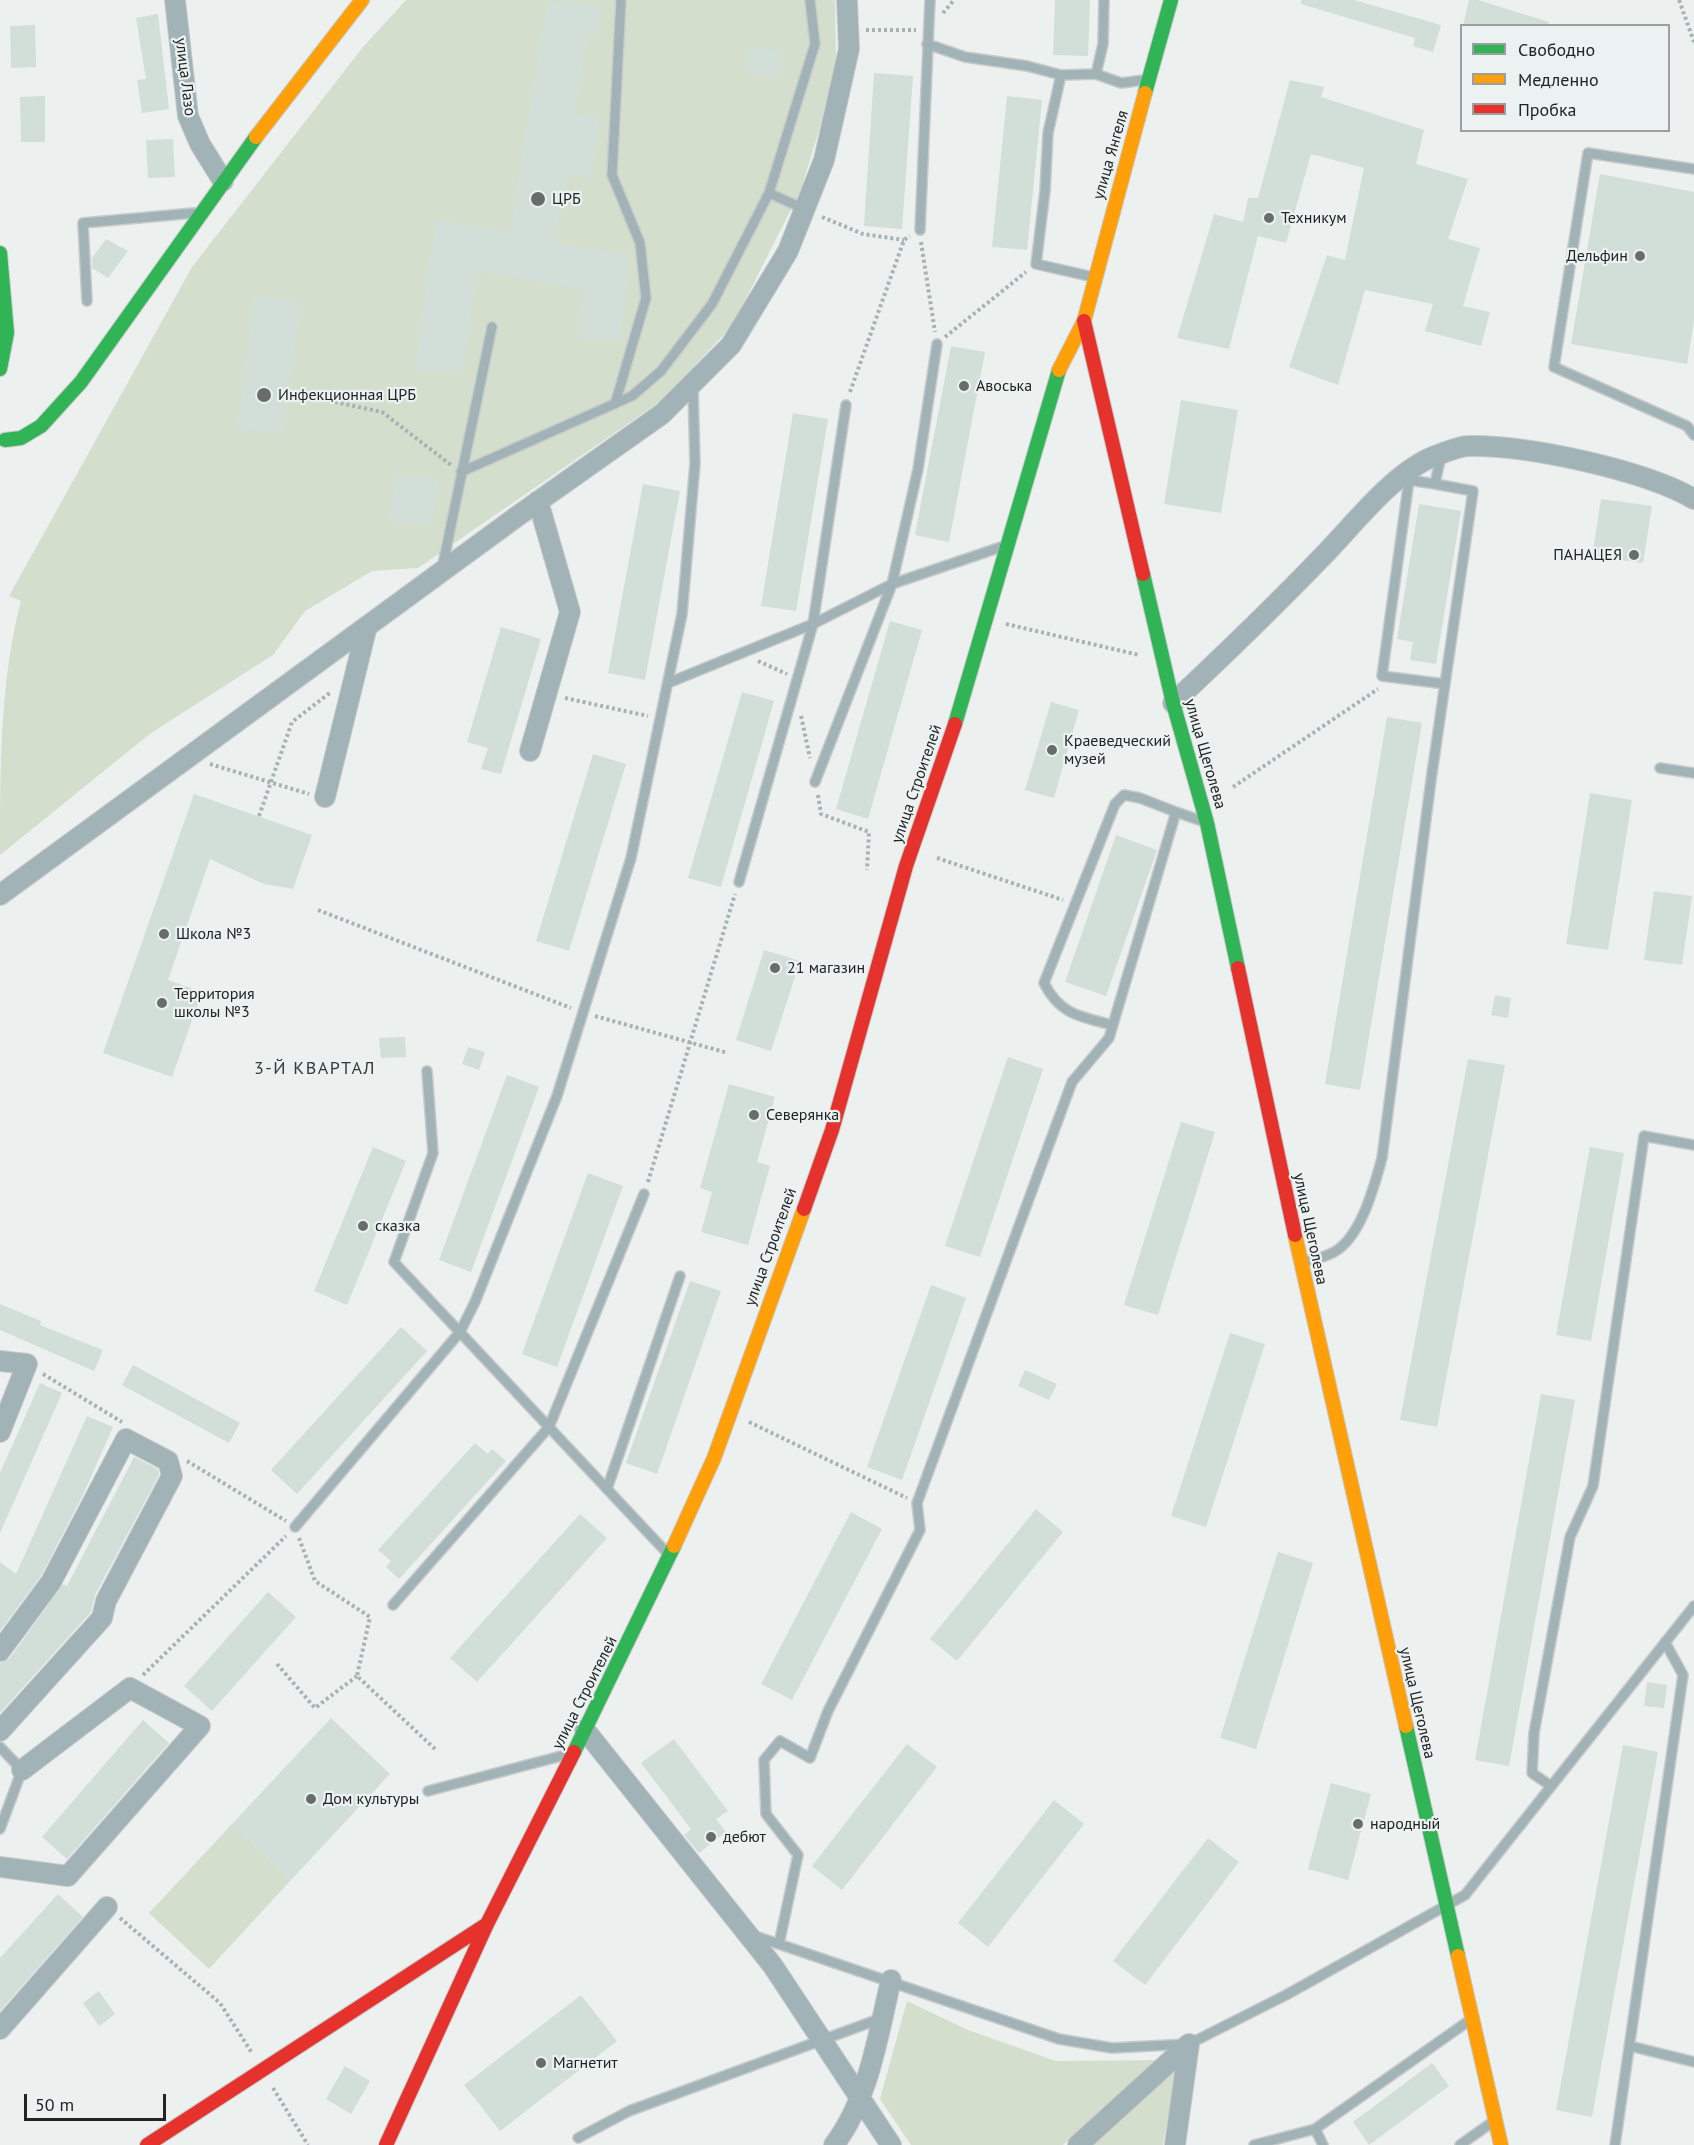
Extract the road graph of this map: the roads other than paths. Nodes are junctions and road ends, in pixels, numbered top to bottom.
1 (175, 0) edge
2 (362, 0) edge
3 (621, 0) edge
4 (810, 0) edge
5 (847, 0) edge
6 (930, 0) edge
7 (1104, 0) edge
8 (1172, 0) edge
9 (927, 44) junction
10 (1096, 74) junction
11 (1061, 75) junction
12 (1150, 80) junction
13 (1694, 169) edge
14 (223, 181) junction
15 (769, 193) junction
16 (804, 209) junction
17 (202, 212) junction
18 (920, 230) road end
19 (0, 253) edge
20 (1094, 278) junction
21 (87, 301) dead end
22 (1084, 321) junction
23 (492, 327) dead end
24 (937, 344) road end
25 (0, 369) edge
26 (692, 383) junction
27 (615, 404) junction
28 (846, 405) road end
29 (1694, 435) edge
30 (2, 441) edge
31 (1441, 455) junction
32 (461, 472) junction
33 (1435, 484) junction
34 (1694, 498) edge
35 (538, 501) junction
36 (1008, 544) junction
37 (442, 571) junction
38 (892, 584) junction
39 (813, 624) junction
40 (367, 626) junction
41 (668, 683) junction
42 (1446, 684) junction
43 (1173, 703) junction
44 (530, 751) dead end
45 (1660, 768) dead end
46 (1694, 773) edge
47 (815, 782) dead end
48 (325, 798) road end
49 (1176, 812) junction
50 (1207, 823) junction
51 (739, 882) road end
52 (0, 896) edge
53 (1113, 1025) junction
54 (427, 1071) dead end
55 (1694, 1145) edge
56 (644, 1194) road end
57 (1300, 1263) junction
58 (680, 1276) dead end
59 (460, 1332) junction
60 (0, 1361) edge
61 (549, 1427) junction
62 (0, 1432) edge
63 (607, 1489) junction
64 (295, 1527) road end
65 (669, 1556) junction
66 (393, 1605) dead end
67 (1694, 1606) edge
68 (1665, 1642) junction
69 (0, 1651) edge
70 (585, 1730) junction
71 (0, 1731) edge
72 (0, 1747) edge
73 (573, 1753) junction
74 (22, 1770) junction
75 (1551, 1786) junction
76 (429, 1791) dead end
77 (0, 1829) edge
78 (0, 1867) edge
79 (107, 1906) road end
80 (1446, 1907) junction
81 (487, 1924) junction
82 (748, 1934) junction
83 (779, 1944) junction
84 (891, 1980) junction
85 (882, 2018) junction
86 (1472, 2019) junction
87 (0, 2029) edge
88 (824, 2039) junction
89 (1189, 2044) junction
90 (1630, 2046) junction
91 (1694, 2062) edge
92 (860, 2095) junction
93 (1496, 2120) junction
94 (1315, 2129) junction
95 (578, 2138) dead end
96 (147, 2145) edge
97 (386, 2145) edge
98 (834, 2145) edge
99 (891, 2145) edge
100 (1078, 2145) edge
101 (1175, 2145) edge
102 (1254, 2145) edge
103 (1323, 2145) edge
104 (1460, 2145) edge
105 (1501, 2145) edge
106 (1615, 2145) edge

1 - 14 street, улица Лазо
2 - 14 street
3 - 27 lane
4 - 15 lane
5 - 16 street
6 - 9 lane
7 - 10 lane
8 - 12 street, улица Янгеля
9 - 11 lane
9 - 18 lane
10 - 11 lane
10 - 12 lane
11 - 20 lane
12 - 20 street, улица Янгеля
13 - 29 lane
14 - 17 street
15 - 16 lane
15 - 27 lane
16 - 26 street
17 - 21 lane
17 - 30 street
19 - 25 street
20 - 22 street, улица Янгеля
22 - 36 street, улица Строителей
22 - 43 street, улица Щеголева
23 - 32 lane
24 - 38 lane
26 - 35 street
26 - 41 lane
27 - 32 lane
28 - 39 lane
31 - 33 lane
31 - 34 street
31 - 43 street
32 - 37 lane
33 - 42 lane
33 - 42 lane
35 - 37 street
35 - 44 street
36 - 38 lane
36 - 65 street, улица Строителей
37 - 40 street
38 - 39 lane
38 - 47 lane
39 - 41 lane
39 - 51 lane
40 - 48 street
40 - 52 street
41 - 59 lane
42 - 57 lane
43 - 50 street, улица Щеголева
45 - 46 lane
49 - 50 lane
49 - 53 lane
49 - 53 lane
50 - 57 street, улица Щеголева
53 - 83 lane
54 - 59 lane
55 - 75 lane
56 - 61 lane
57 - 80 street, улица Щеголева
58 - 63 lane
59 - 61 lane
59 - 64 lane
60 - 62 street
61 - 63 lane
61 - 66 lane
63 - 65 lane
65 - 70 street, улица Строителей
67 - 68 lane
68 - 75 lane
68 - 90 lane
69 - 71 street
70 - 73 street, улица Строителей
70 - 82 street
72 - 74 lane
73 - 76 lane
73 - 81 street, улица Строителей
74 - 77 lane
74 - 78 street
75 - 80 lane
79 - 87 street
80 - 86 street, улица Щеголева
80 - 89 lane
81 - 96 street
81 - 97 street, улица Строителей
82 - 83 lane
82 - 88 street
83 - 84 lane
84 - 85 street
84 - 89 lane
85 - 88 lane
85 - 92 street
86 - 93 street, улица Щеголева
86 - 94 lane
88 - 92 street
88 - 95 lane
89 - 100 street
89 - 101 street
90 - 91 lane
90 - 106 lane
92 - 98 street
92 - 99 street
93 - 104 lane
93 - 105 street, улица Щеголева
94 - 102 lane
94 - 103 lane

